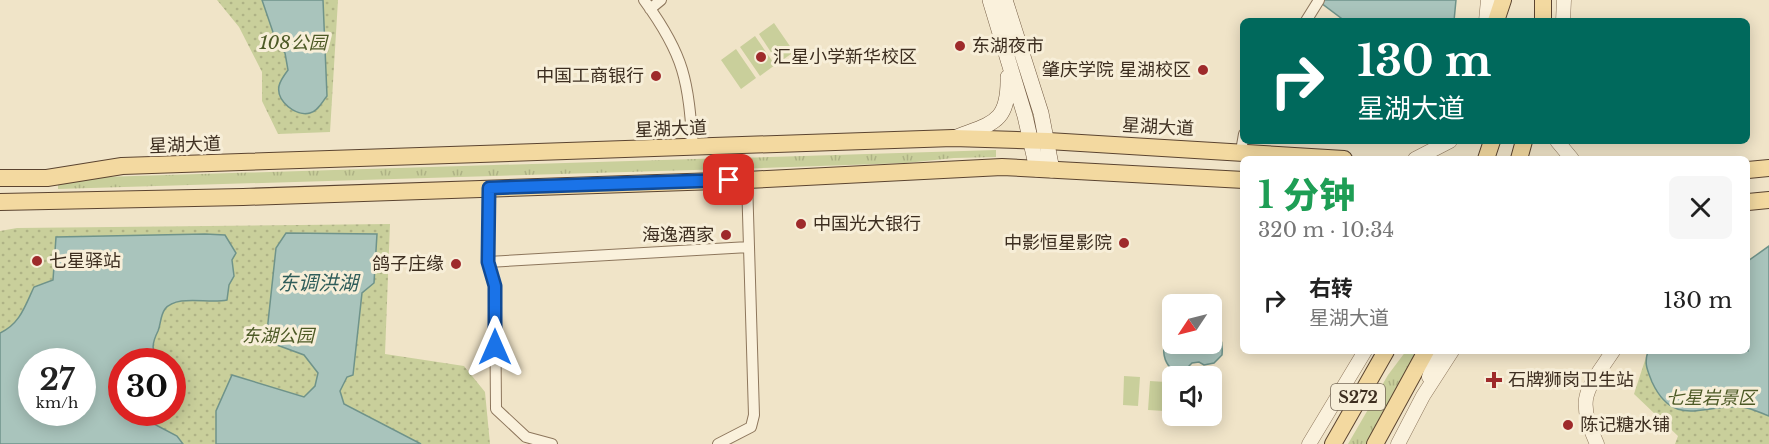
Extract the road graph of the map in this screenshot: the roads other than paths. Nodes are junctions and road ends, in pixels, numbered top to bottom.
1 (661, 0) edge
2 (990, 0) edge
3 (1005, 0) edge
4 (1319, 0) edge
5 (1488, 0) edge
6 (1503, 0) edge
7 (1508, 0) edge
8 (1543, 0) edge
9 (1564, 0) edge
10 (646, 3) edge
11 (1308, 18) edge
12 (1486, 18) edge
13 (1497, 18) edge
14 (1508, 18) edge
15 (1542, 18) edge
16 (1563, 18) edge
17 (1014, 51) junction
18 (953, 138) junction
19 (1040, 140) junction
20 (1242, 144) edge
21 (1444, 144) edge
22 (1560, 144) edge
23 (693, 148) junction
24 (1241, 151) junction
25 (1304, 156) edge
26 (1422, 156) edge
27 (1570, 156) edge
28 (1769, 168) edge
29 (1045, 169) junction
30 (1750, 170) edge
31 (4, 176) edge
32 (47, 178) junction
33 (747, 180) junction
34 (1240, 180) edge
35 (489, 188) junction
36 (1769, 200) edge
37 (47, 201) junction
38 (0, 202) edge
39 (1750, 202) edge
40 (749, 247) junction
41 (488, 262) junction
42 (1363, 354) edge
43 (1378, 354) edge
44 (1384, 354) edge
45 (1424, 354) edge
46 (1436, 354) edge
47 (1450, 354) edge
48 (1611, 354) edge
49 (1341, 393) junction
50 (1423, 396) junction
51 (552, 444) edge
52 (718, 444) edge
53 (1309, 444) edge
54 (1333, 444) edge
55 (1375, 444) edge
56 (1398, 444) edge
57 (1597, 444) edge

1 - 10 street
2 - 17 main road
3 - 17 main road
4 - 11 street
5 - 12 street
6 - 13 main road
7 - 14 main road
8 - 15 main road
9 - 16 street
10 - 23 street
17 - 18 main road
17 - 19 main road
18 - 19 main road, 星湖大道
18 - 23 main road, 星湖大道
19 - 24 main road, 星湖大道
19 - 29 main road
20 - 24 street
21 - 26 street
22 - 27 street
23 - 32 main road, 星湖大道
24 - 25 main road, 星湖大道
28 - 30 main road
29 - 33 main road
29 - 34 main road
31 - 32 main road, 星湖大道
32 - 37 main road
33 - 35 main road
33 - 40 street
35 - 37 main road
35 - 41 street
36 - 39 main road
37 - 38 main road
40 - 41 street
40 - 52 street
41 - 51 street
42 - 49 street
43 - 49 street
44 - 54 main road, S272
45 - 55 main road, S272
46 - 50 street
47 - 50 street
48 - 57 street
49 - 53 street
50 - 56 street

